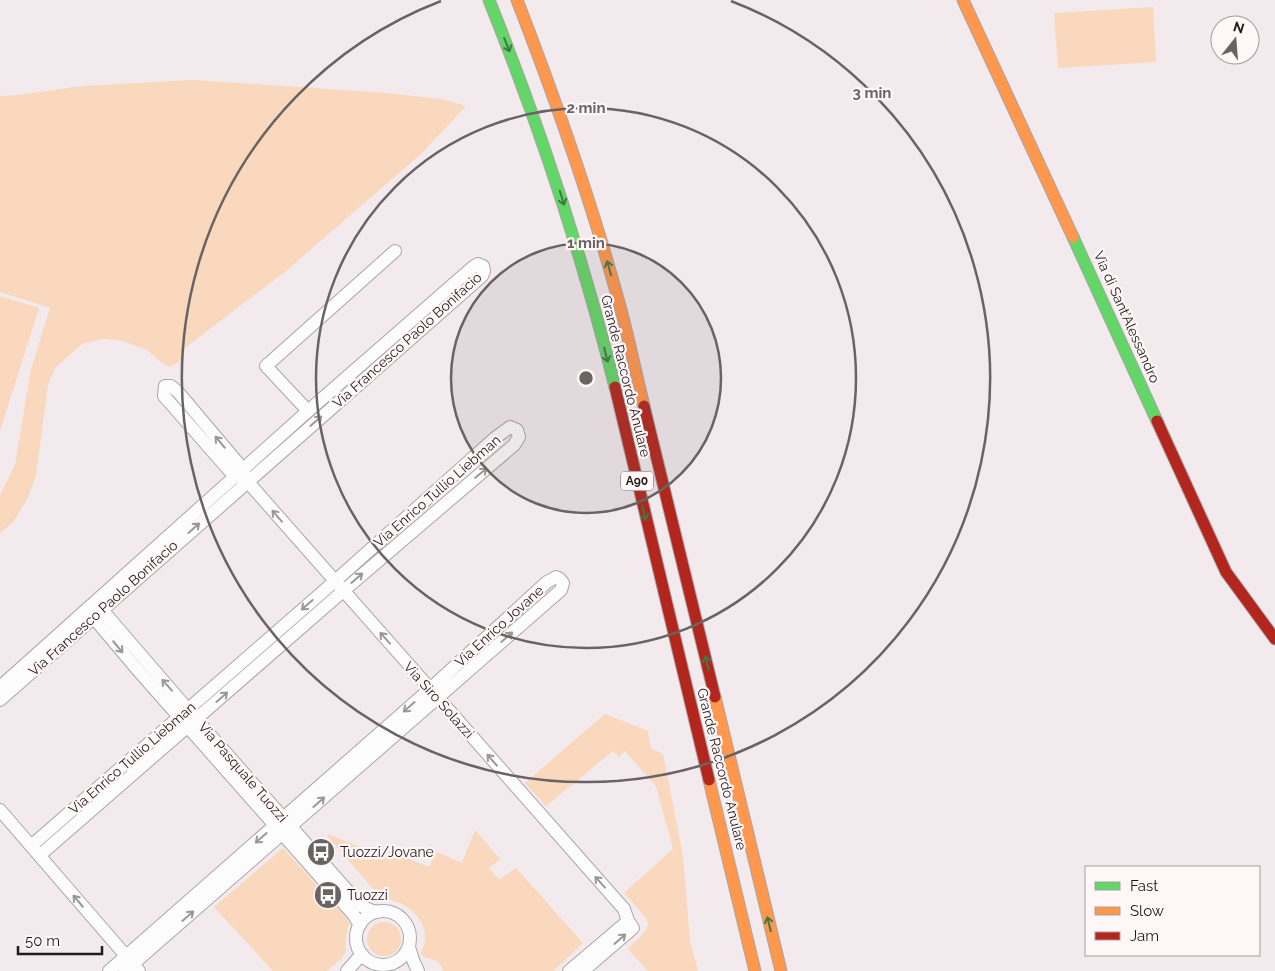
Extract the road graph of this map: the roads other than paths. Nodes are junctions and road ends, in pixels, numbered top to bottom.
1 (516, 0) edge
2 (963, 0) edge
3 (490, 3) edge
4 (395, 251) dead end
5 (308, 411) junction
6 (242, 475) junction
7 (338, 587) junction
8 (94, 609) junction
9 (1275, 639) edge
10 (0, 687) edge
11 (434, 693) junction
12 (0, 700) edge
13 (188, 718) junction
14 (0, 810) edge
15 (283, 826) junction
16 (31, 846) junction
17 (40, 855) junction
18 (377, 912) junction
19 (628, 921) junction
20 (360, 924) junction
21 (409, 947) junction
22 (362, 954) junction
23 (392, 964) junction
24 (130, 966) edge
25 (109, 971) edge
26 (347, 971) edge
27 (404, 971) edge
28 (418, 971) edge
29 (569, 971) edge
30 (584, 971) edge
31 (755, 971) edge
32 (781, 971) edge

32 -> 1 main road, Grande Raccordo Anulare / A90
2 - 9 main road, Via di Sant'Alessandro
3 -> 31 main road, Grande Raccordo Anulare / A90
4 - 5 street
5 - 6 street, Via Francesco Paolo Bonifacio
6 -> 5 street, Via Francesco Paolo Bonifacio
6 -> 6 street, Via Siro Solazzi
7 -> 6 street, Via Siro Solazzi
6 - 8 street, Via Francesco Paolo Bonifacio
7 -> 7 street, Via Enrico Tullio Liebman
11 -> 7 street, Via Siro Solazzi
7 - 13 street, Via Enrico Tullio Liebman
8 - 10 street, Via Francesco Paolo Bonifacio
8 - 12 street, Via Francesco Paolo Bonifacio
8 - 13 street, Via Pasquale Tuozzi
11 -> 11 street, Via Enrico Jovane
11 - 15 street, Via Enrico Jovane
19 -> 11 street, Via Siro Solazzi
13 - 15 street, Via Pasquale Tuozzi
13 - 16 street, Via Enrico Tullio Liebman
13 - 17 street, Via Enrico Tullio Liebman
14 - 16 street
15 - 18 street, Via Pasquale Tuozzi
15 - 20 street, Via Pasquale Tuozzi
15 - 24 street, Via Enrico Jovane
16 - 17 street
24 -> 17 street
18 - 20 street
18 - 21 street
19 - 29 street
30 -> 19 street
20 - 22 street
21 - 23 street
21 - 28 street
22 - 23 street
22 - 26 street
23 - 27 street
24 - 25 street, Via Enrico Jovane

